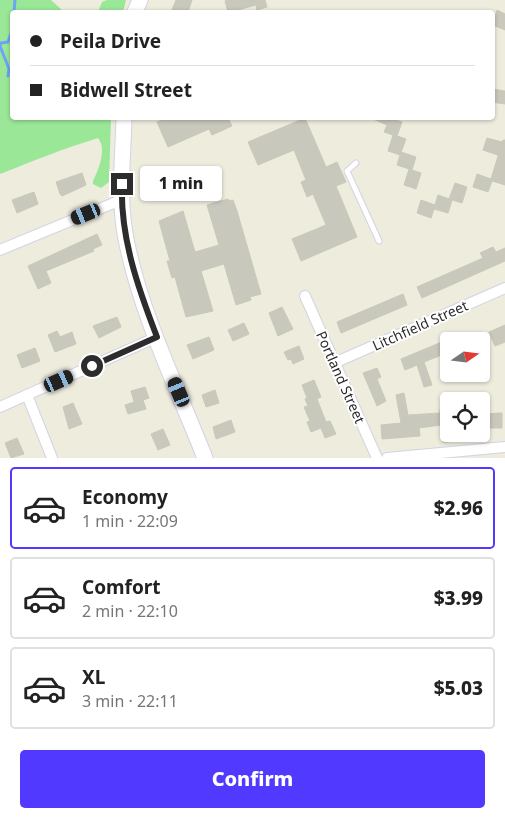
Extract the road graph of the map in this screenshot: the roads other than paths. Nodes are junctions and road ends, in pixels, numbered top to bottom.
1 (124, 120) edge
2 (356, 163) dead end
3 (121, 200) junction
4 (379, 241) dead end
5 (0, 250) edge
6 (505, 288) edge
7 (305, 296) dead end
8 (157, 337) junction
9 (334, 363) junction
10 (27, 395) junction
11 (0, 407) edge
12 (505, 447) edge
13 (52, 458) edge
14 (205, 458) edge
15 (376, 458) edge
16 (387, 458) edge

1 - 3 street
2 - 4 lane
3 - 5 street
3 - 8 street
6 - 9 street, Litchfield Street
7 - 9 street, Portland Street
8 - 10 street
8 - 14 street
9 - 15 street, Portland Street
10 - 11 street
10 - 13 street
12 - 16 street

